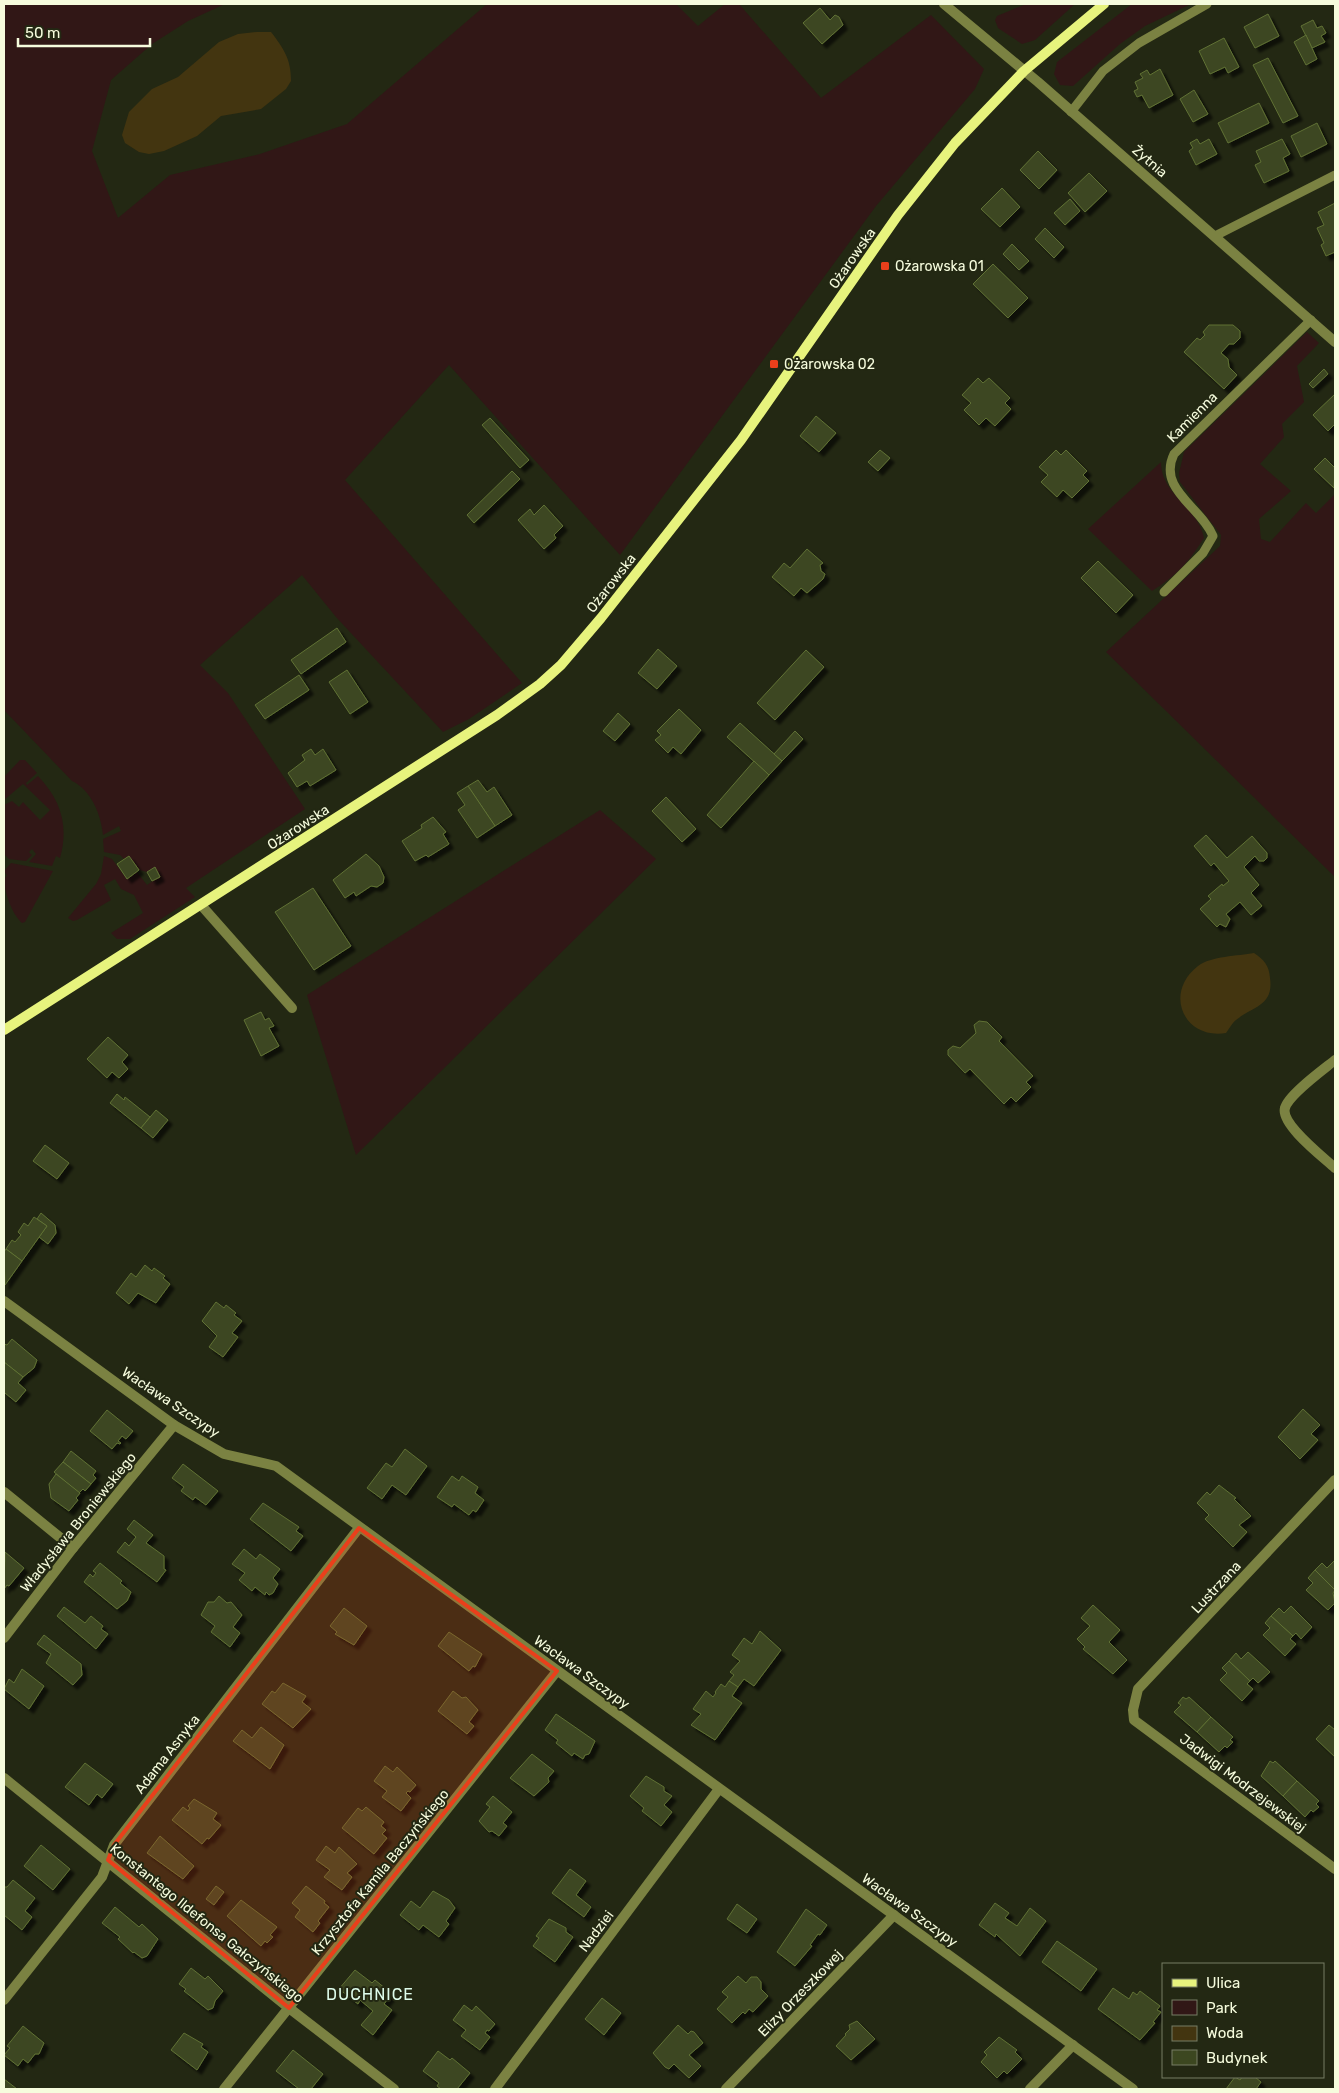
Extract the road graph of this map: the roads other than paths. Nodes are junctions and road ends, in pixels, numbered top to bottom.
1 (944, 4) edge
2 (1104, 4) edge
3 (1207, 4) edge
4 (1024, 71) junction
5 (1071, 112) junction
6 (1335, 176) edge
7 (1215, 236) junction
8 (1311, 320) junction
9 (1335, 342) edge
10 (1164, 592) dead end
11 (201, 905) junction
12 (292, 1008) dead end
13 (4, 1030) edge
14 (1335, 1060) edge
15 (1335, 1168) edge
16 (4, 1303) edge
17 (174, 1424) junction
18 (1335, 1480) edge
19 (4, 1492) edge
20 (359, 1528) junction
21 (73, 1548) junction
22 (4, 1638) edge
23 (557, 1671) junction
24 (1134, 1720) joint
25 (4, 1778) edge
26 (719, 1788) junction
27 (108, 1860) junction
28 (1335, 1869) edge
29 (894, 1915) junction
30 (4, 2000) edge
31 (289, 2008) junction
32 (1073, 2046) junction
33 (224, 2089) edge
34 (394, 2089) edge
35 (495, 2089) edge
36 (726, 2089) edge
37 (1030, 2089) edge
38 (1133, 2089) edge

1 - 4 street, Żytnia
2 - 4 main road, Ożarowska
3 - 5 lane
4 - 5 street, Żytnia
4 - 11 main road, Ożarowska
5 - 7 street, Żytnia
6 - 7 lane
7 - 8 street, Żytnia
8 - 9 street, Żytnia
8 - 10 lane, Kamienna
11 - 12 street
11 - 13 main road, Ożarowska
14 - 15 street
16 - 17 street, Wacława Szczypy
17 - 20 street, Wacława Szczypy
17 - 21 street, Władysława Broniewskiego
18 - 24 street, Lustrzana
19 - 21 street
20 - 23 street, Wacława Szczypy
20 - 27 street, Adama Asnyka
21 - 22 street, Władysława Broniewskiego
23 - 26 street, Wacława Szczypy
23 - 31 street, Krzysztofa Kamila Baczyńskiego
24 - 28 street, Jadwigi Modrzejewskiej
25 - 27 street, Konstantego Ildefonsa Gałczyńskiego
26 - 29 street, Wacława Szczypy
26 - 35 street, Nadziei
27 - 30 street, Adama Asnyka
27 - 31 street, Konstantego Ildefonsa Gałczyńskiego
29 - 32 street, Wacława Szczypy
29 - 36 street, Elizy Orzeszkowej
31 - 33 street, Krzysztofa Kamila Baczyńskiego
31 - 34 street, Konstantego Ildefonsa Gałczyńskiego
32 - 37 street
32 - 38 street, Wacława Szczypy

